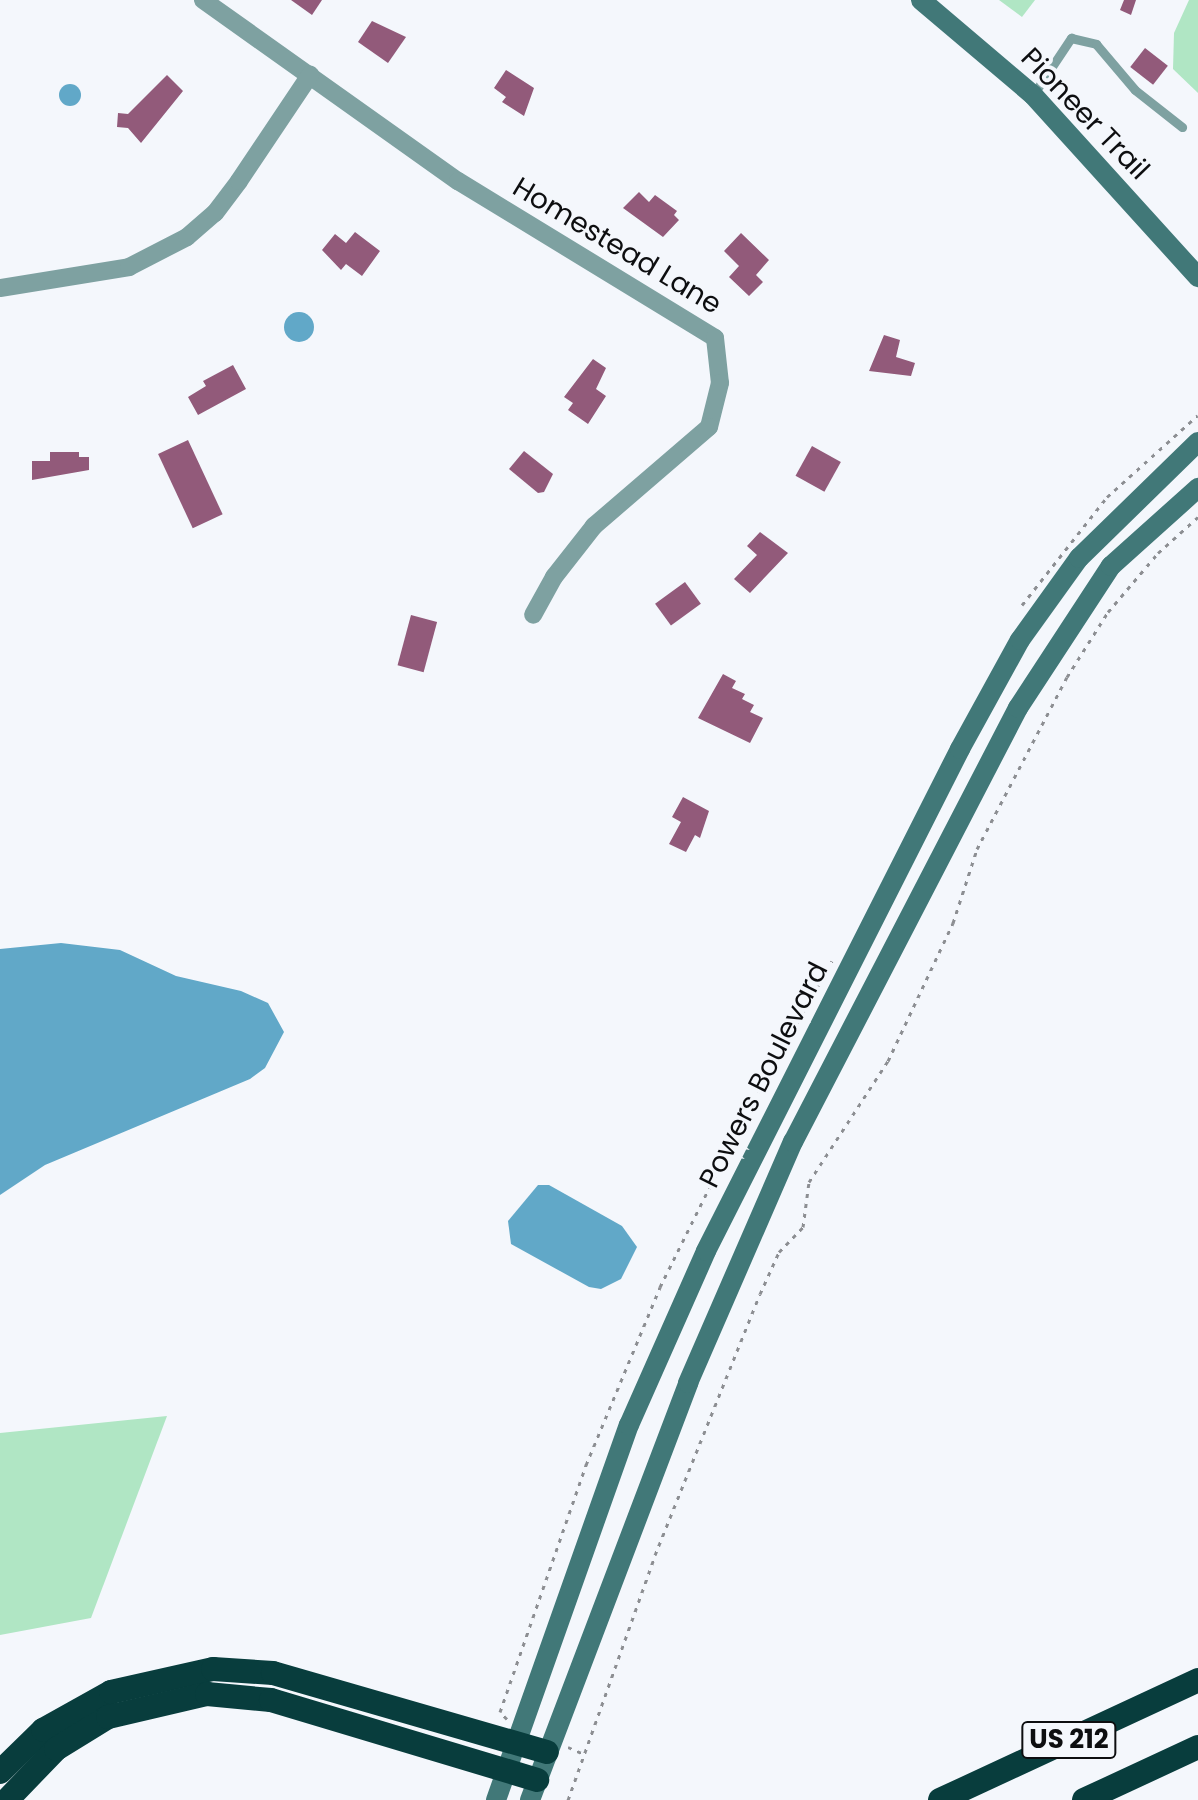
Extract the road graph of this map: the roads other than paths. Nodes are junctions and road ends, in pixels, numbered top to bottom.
1 (203, 0) edge
2 (921, 0) edge
3 (310, 75) junction
4 (1033, 95) junction
5 (1182, 127) dead end
6 (1198, 277) edge
7 (0, 288) edge
8 (1198, 442) edge
9 (1198, 488) edge
10 (533, 615) dead end
11 (1198, 1680) edge
12 (519, 1742) junction
13 (1198, 1747) edge
14 (547, 1752) junction
15 (507, 1770) junction
16 (0, 1772) edge
17 (534, 1790) edge
18 (7, 1800) edge
19 (496, 1800) edge
20 (940, 1800) edge
21 (1084, 1800) edge

1 - 3 street, Homestead Lane
2 - 4 main road, Pioneer Trail
3 - 7 street
3 - 10 street, Homestead Lane
4 - 5 lane
4 - 6 main road, Pioneer Trail
8 - 12 main road, Powers Boulevard
9 - 14 main road, Powers Boulevard
11 - 20 highway, US 212
12 - 14 highway
12 - 15 main road, Powers Boulevard
12 - 16 highway
13 - 21 highway, US 212
14 - 17 main road, Powers Boulevard
15 - 17 highway
15 - 18 highway
15 - 19 main road, Powers Boulevard

